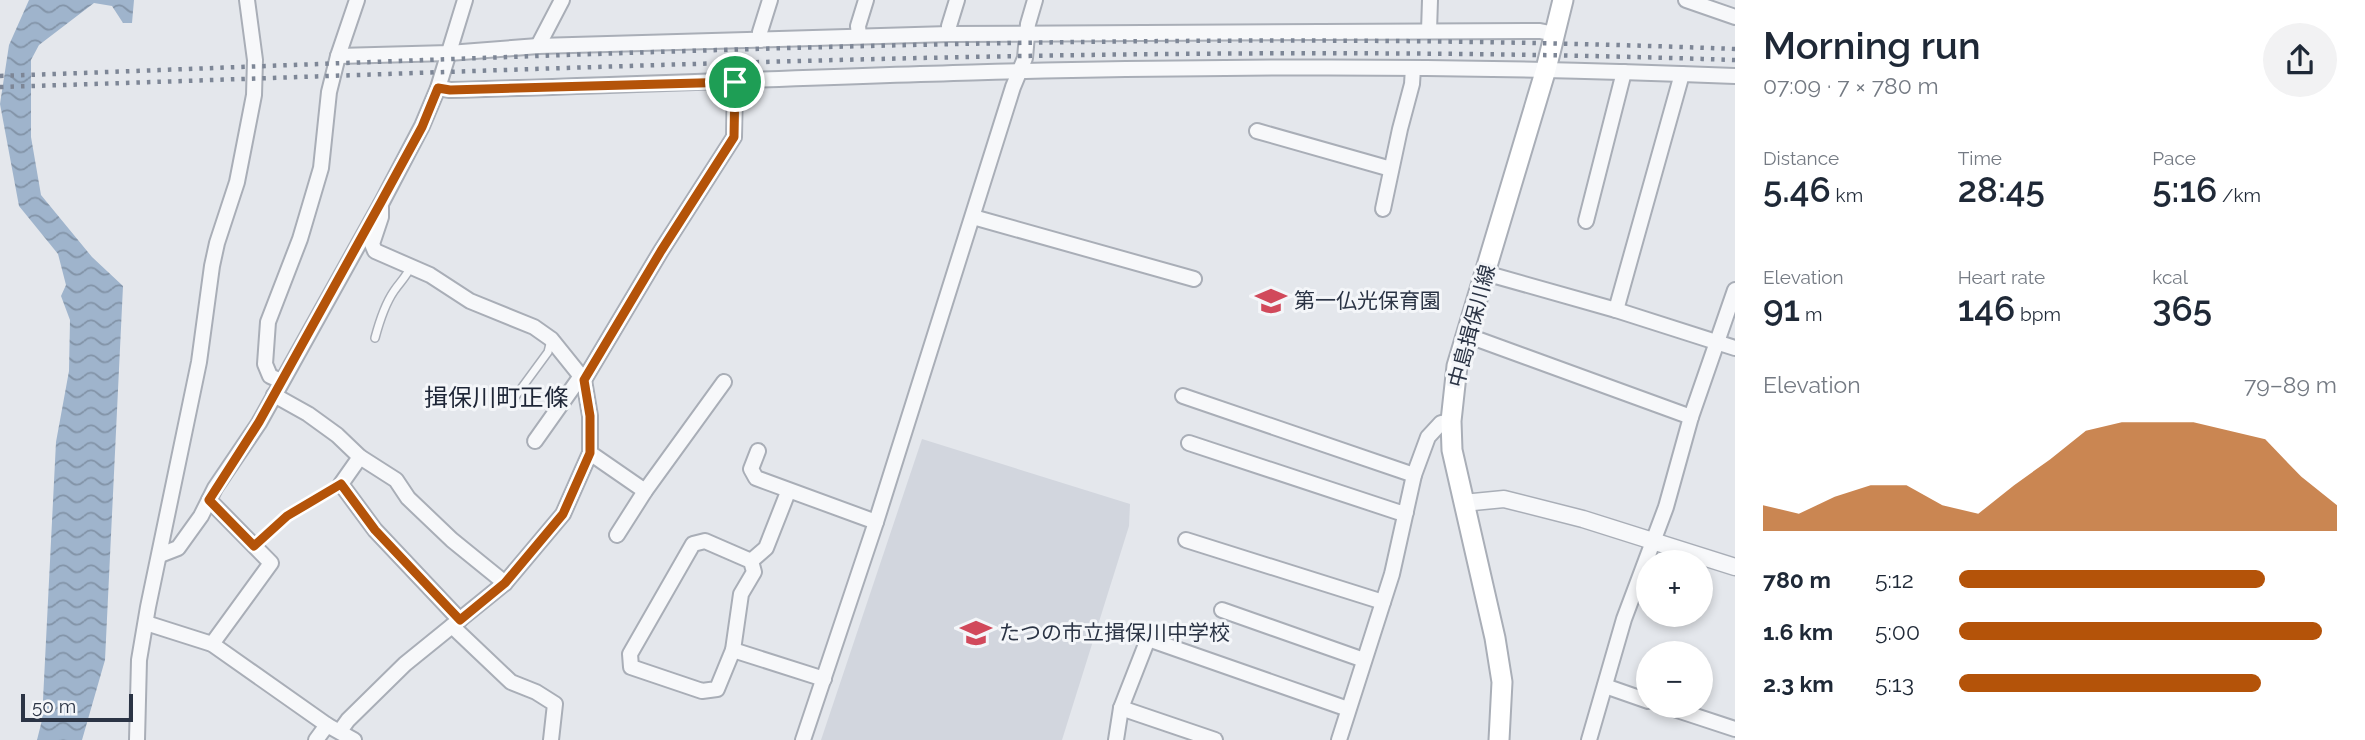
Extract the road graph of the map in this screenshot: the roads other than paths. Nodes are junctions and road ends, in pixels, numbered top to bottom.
1 (247, 0) edge
2 (356, 0) edge
3 (465, 0) edge
4 (562, 0) edge
5 (770, 0) edge
6 (866, 0) edge
7 (957, 0) edge
8 (1035, 0) edge
9 (1430, 0) edge
10 (1563, 0) edge
11 (1686, 0) edge
12 (1735, 17) edge
13 (1429, 31) junction
14 (1027, 33) junction
15 (950, 34) junction
16 (1555, 34) junction
17 (859, 36) junction
18 (760, 40) junction
19 (538, 46) junction
20 (449, 52) junction
21 (338, 56) junction
22 (1413, 68) junction
23 (1546, 69) junction
24 (1019, 71) junction
25 (1624, 72) junction
26 (1682, 74) junction
27 (1735, 76) edge
28 (735, 82) junction
29 (438, 88) junction
30 (1257, 131) dead end
31 (1391, 169) junction
32 (380, 204) junction
33 (1383, 209) dead end
34 (972, 218) junction
35 (1586, 221) dead end
36 (410, 268) junction
37 (1485, 273) junction
38 (1194, 279) dead end
39 (1735, 290) edge
40 (1616, 310) junction
41 (1466, 335) junction
42 (375, 338) dead end
43 (551, 339) junction
44 (1718, 342) junction
45 (1735, 348) edge
46 (582, 378) junction
47 (281, 380) junction
48 (724, 382) dead end
49 (274, 395) junction
50 (1183, 396) dead end
51 (512, 401) dead end
52 (1691, 417) junction
53 (1451, 421) junction
54 (535, 441) dead end
55 (1189, 443) dead end
56 (758, 451) dead end
57 (590, 453) junction
58 (360, 457) junction
59 (1414, 475) junction
60 (645, 491) junction
61 (788, 492) junction
62 (209, 500) junction
63 (1463, 503) junction
64 (1406, 512) junction
65 (876, 522) junction
66 (617, 535) dead end
67 (1186, 541) dead end
68 (1654, 541) junction
69 (160, 555) junction
70 (751, 561) junction
71 (1735, 567) edge
72 (505, 583) junction
73 (1383, 602) junction
74 (1222, 610) dead end
75 (146, 623) junction
76 (456, 623) junction
77 (212, 644) junction
78 (733, 650) junction
79 (1364, 660) junction
80 (824, 679) junction
81 (1605, 686) junction
82 (1636, 697) edge
83 (1121, 708) junction
84 (1348, 709) junction
85 (1702, 718) edge
86 (333, 728) junction
87 (1735, 729) edge
88 (137, 740) edge
89 (316, 740) edge
90 (354, 740) edge
91 (551, 740) edge
92 (803, 740) edge
93 (1116, 740) edge
94 (1215, 740) edge
95 (1339, 740) edge
96 (1499, 740) edge
97 (1589, 740) edge

1 - 69 street
2 - 21 street
3 - 20 street
4 - 19 street
5 - 18 street
6 - 17 street
7 - 15 street
8 - 14 street
9 - 13 street
10 - 16 main road, 中島揖保川線
11 - 12 street
13 - 14 street
13 - 16 street
14 - 15 street
14 - 24 street
15 - 17 street
16 - 23 main road, 中島揖保川線
17 - 18 street
18 - 19 street
19 - 20 street
20 - 21 street
20 - 29 street
21 - 47 street
22 - 23 street
22 - 24 street
22 - 31 street
23 - 25 street
23 - 37 main road, 中島揖保川線
24 - 28 street
24 - 34 street
25 - 26 street
25 - 35 street
26 - 27 street
26 - 40 street
28 - 29 street
28 - 46 street
29 - 32 street
30 - 31 street
31 - 33 street
32 - 36 street
32 - 47 street
34 - 38 street
34 - 65 street
36 - 42 lane
36 - 43 street
37 - 40 street
37 - 41 main road, 中島揖保川線
39 - 44 street
40 - 44 street
41 - 52 street
41 - 53 main road, 中島揖保川線
43 - 46 street
43 - 51 lane
44 - 45 street
44 - 52 street
46 - 54 street
46 - 57 street
47 - 49 street
48 - 60 street
49 - 58 street
49 - 62 street
50 - 59 street
52 - 68 street
53 - 59 street
53 - 63 main road, 中島揖保川線
55 - 64 street
56 - 61 street
57 - 60 street
57 - 72 street
58 - 72 street
58 - 76 street
59 - 64 street
60 - 66 street
61 - 65 street
61 - 70 street
62 - 69 street
62 - 77 street
63 - 68 street
63 - 96 main road, 中島揖保川線
64 - 73 street
65 - 80 street
67 - 73 street
68 - 71 street
68 - 81 street
69 - 75 street
70 - 78 street
70 - 78 street
72 - 76 street
73 - 79 street
74 - 79 street
75 - 77 street
75 - 88 street
76 - 86 street
76 - 91 street
77 - 86 street
78 - 80 street
79 - 84 street
80 - 92 street
81 - 82 street
81 - 97 street
83 - 84 street
83 - 93 street
83 - 94 street
84 - 95 street
85 - 87 street
86 - 89 street
86 - 90 street

